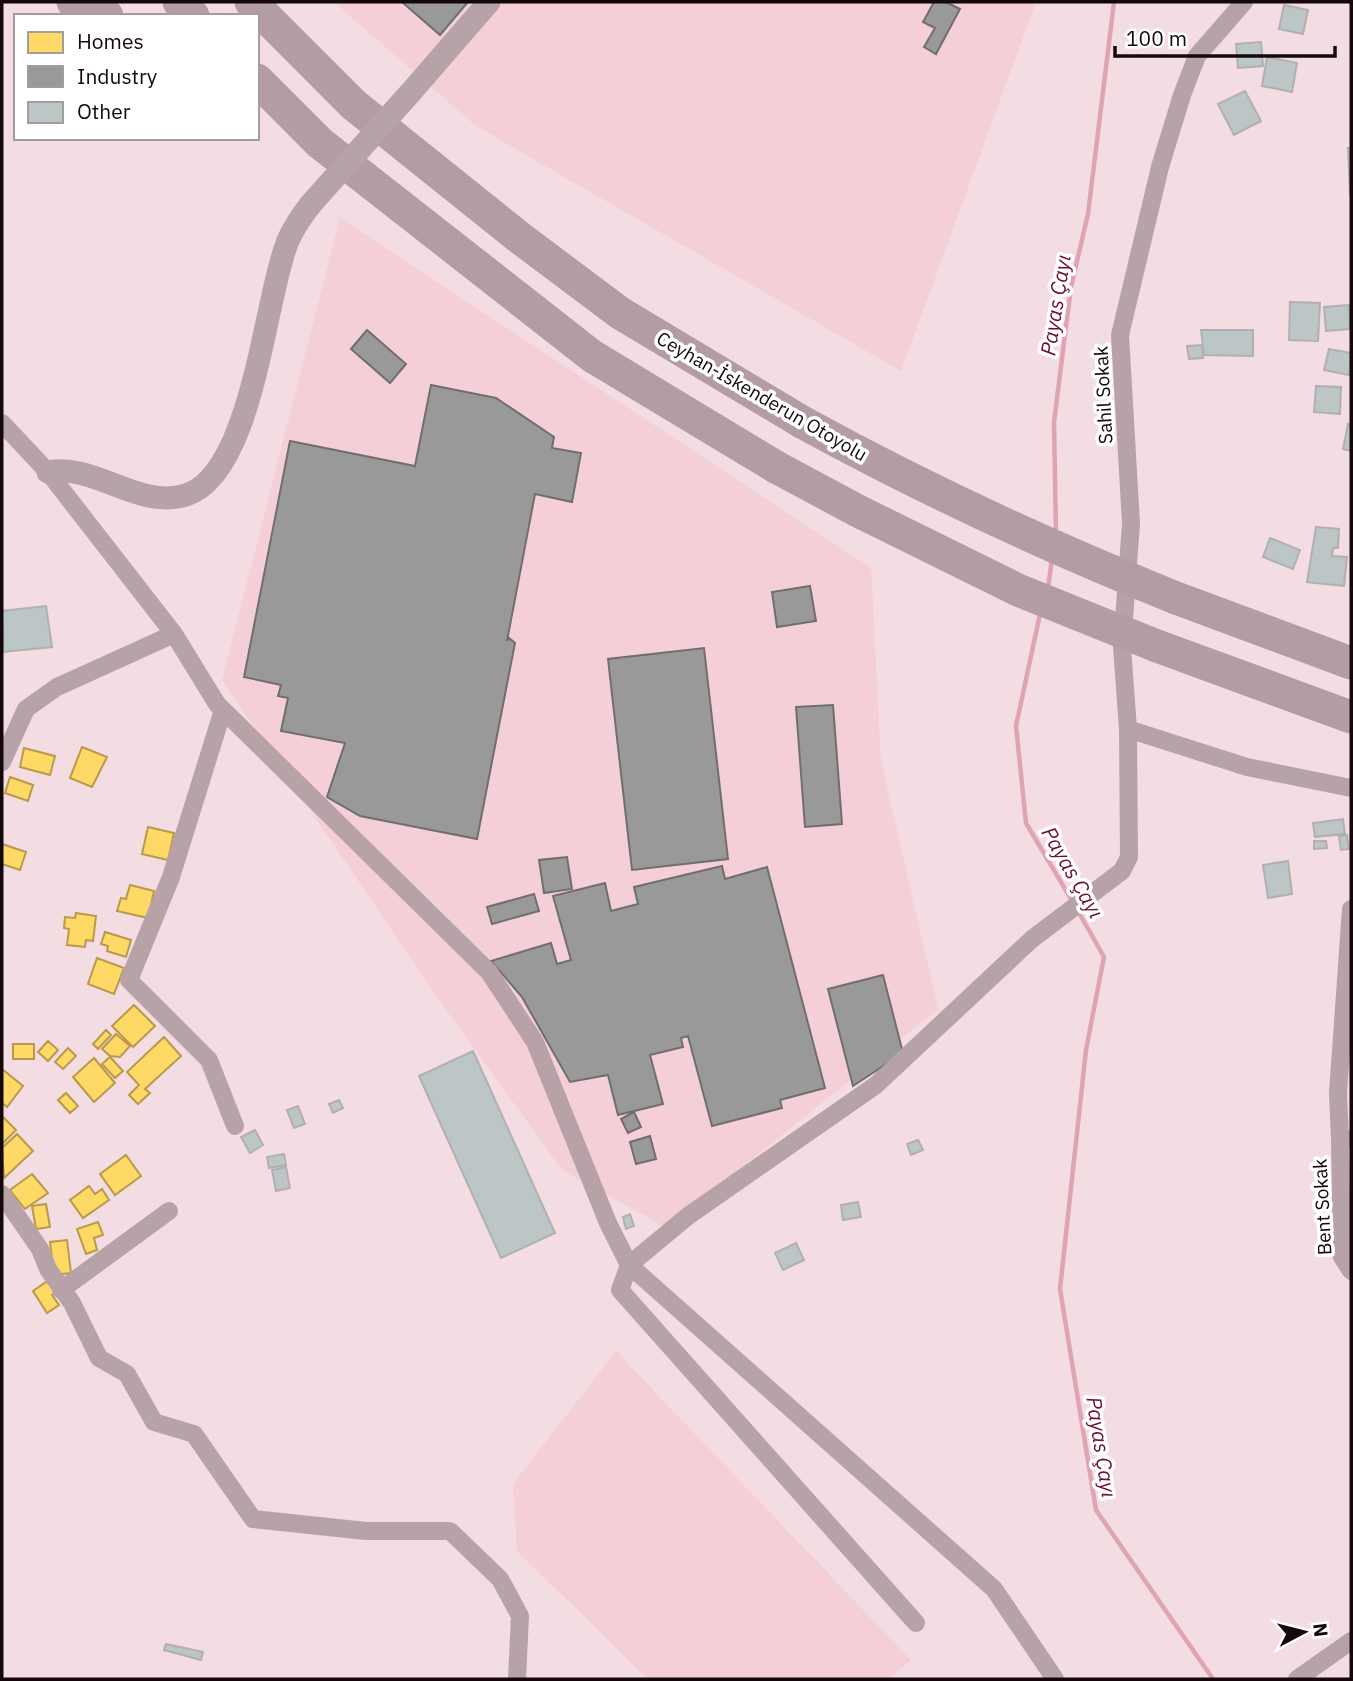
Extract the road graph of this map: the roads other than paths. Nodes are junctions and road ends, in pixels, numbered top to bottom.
1 (73, 2) edge
2 (251, 2) edge
3 (489, 2) edge
4 (1244, 2) edge
5 (102, 14) edge
6 (259, 82) edge
7 (259, 103) edge
8 (489, 279) junction
9 (2, 423) edge
10 (48, 472) junction
11 (174, 634) junction
12 (1351, 663) edge
13 (223, 710) junction
14 (1347, 715) edge
15 (1128, 729) junction
16 (2, 762) edge
17 (1351, 788) edge
18 (1351, 909) edge
19 (235, 1126) dead end
20 (1346, 1140) edge
21 (2, 1194) edge
22 (169, 1212) dead end
23 (628, 1265) junction
24 (1351, 1271) edge
25 (61, 1290) junction
26 (916, 1623) dead end
27 (1351, 1641) edge
28 (517, 1679) edge
29 (1055, 1679) edge
30 (1297, 1679) edge

1 - 5 highway
2 - 12 highway, Ceyhan-İskenderun Otoyolu, bridge
3 - 10 street, bridge
4 - 15 street, Sahil Sokak
6 - 8 highway
7 - 8 highway
8 - 14 highway, bridge
9 - 10 street
10 - 11 street
11 - 13 street
11 - 16 street
13 - 19 street
13 - 23 street
15 - 17 street
15 - 23 street, Sahil Sokak
18 - 20 street, Bent Sokak
20 - 24 street, Bent Sokak
21 - 25 street
22 - 25 street
23 - 26 street
23 - 29 street
25 - 28 street
27 - 30 street

